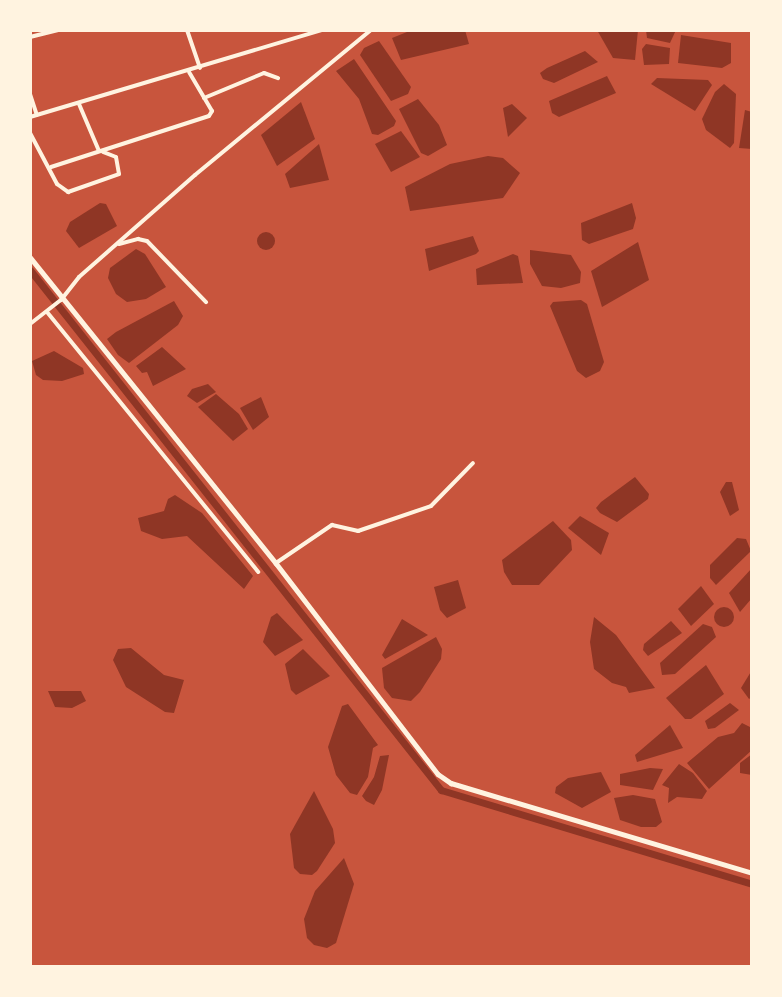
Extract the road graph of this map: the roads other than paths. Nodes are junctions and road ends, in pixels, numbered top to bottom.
1 (58, 30) edge
2 (187, 30) edge
3 (322, 30) edge
4 (371, 30) edge
5 (30, 37) edge
6 (200, 68) junction
7 (189, 72) junction
8 (278, 78) dead end
9 (30, 94) edge
10 (204, 98) junction
11 (80, 104) junction
12 (37, 115) junction
13 (30, 117) edge
14 (30, 133) edge
15 (99, 151) junction
16 (51, 167) junction
17 (116, 246) junction
18 (30, 257) edge
19 (62, 299) junction
20 (206, 302) dead end
21 (47, 312) junction
22 (30, 324) edge
23 (473, 463) dead end
24 (276, 563) junction
25 (258, 572) dead end
26 (752, 873) edge

1 - 5 street
2 - 6 street
3 - 6 street
4 - 17 street
6 - 7 street
7 - 10 street
7 - 11 street
8 - 10 street
9 - 12 street
10 - 15 street
11 - 12 street
11 - 15 street
12 - 13 street
14 - 16 street
15 - 16 street
15 - 16 street
17 - 19 street
17 - 20 street
18 - 19 street
19 - 21 street
19 - 24 street
21 - 22 street
21 - 25 street
23 - 24 street
24 - 26 street

